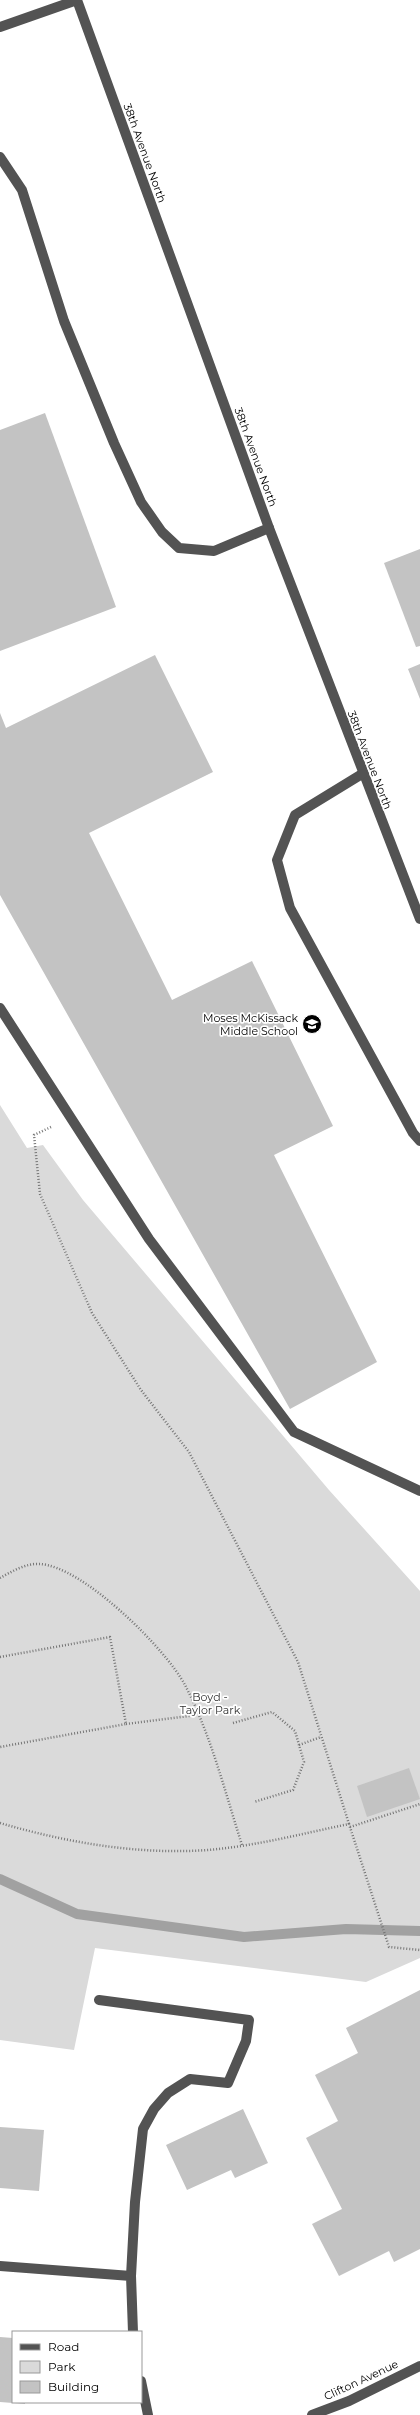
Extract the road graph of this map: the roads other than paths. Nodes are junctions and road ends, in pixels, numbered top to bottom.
1 (77, 0) edge
2 (0, 27) edge
3 (0, 158) edge
4 (269, 528) junction
5 (362, 774) junction
6 (420, 919) edge
7 (0, 1008) edge
8 (420, 1141) edge
9 (420, 1491) edge
10 (99, 2000) dead end
11 (0, 2266) edge
12 (131, 2276) junction
13 (133, 2331) edge
14 (420, 2366) edge
15 (142, 2386) edge
16 (148, 2415) edge
17 (312, 2415) edge

1 - 2 street
1 - 4 street, 38th Avenue North
3 - 4 street
4 - 5 street, 38th Avenue North
5 - 6 street, 38th Avenue North
5 - 8 street
7 - 9 street
10 - 12 street
11 - 12 street
12 - 13 street
14 - 17 street, Clifton Avenue
15 - 16 street

